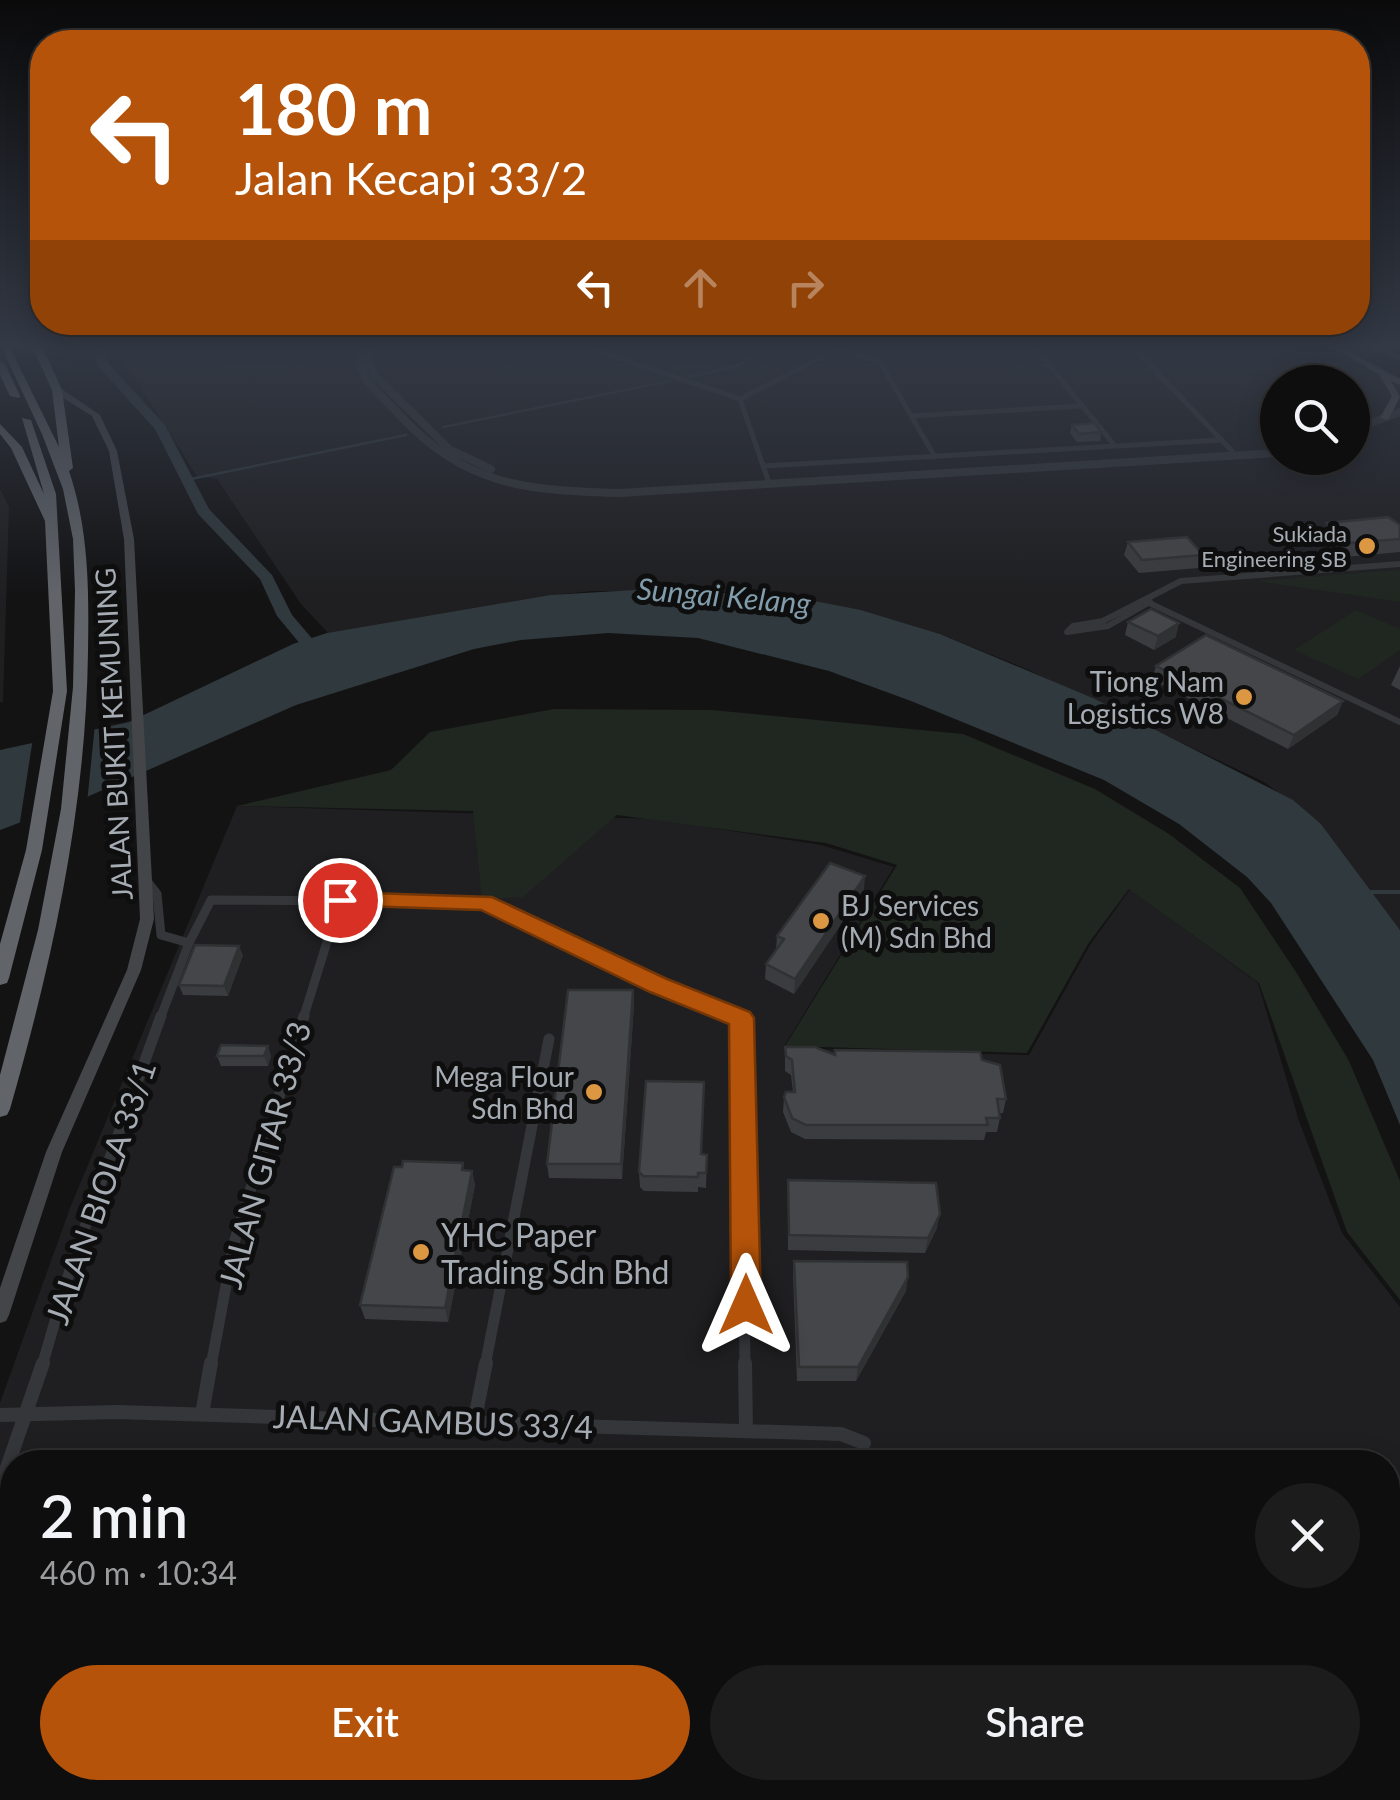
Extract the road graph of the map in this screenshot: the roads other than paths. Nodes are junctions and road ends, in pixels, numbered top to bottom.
1 (1, 428) edge
2 (31, 428) edge
3 (39, 428) edge
4 (62, 428) edge
5 (102, 428) edge
6 (413, 428) edge
7 (427, 428) edge
8 (750, 428) edge
9 (918, 428) edge
10 (1100, 428) edge
11 (1210, 428) edge
12 (1221, 440) junction
13 (1115, 446) junction
14 (1232, 450) junction
15 (1260, 450) edge
16 (1260, 451) edge
17 (935, 457) junction
18 (762, 466) junction
19 (768, 480) junction
20 (70, 490) junction
21 (54, 528) junction
22 (1400, 564) edge
23 (1146, 601) junction
24 (1400, 722) edge
25 (147, 881) junction
26 (340, 900) junction
27 (189, 943) junction
28 (0, 978) edge
29 (549, 1039) dead end
30 (0, 1110) edge
31 (0, 1315) edge
32 (202, 1414) junction
33 (0, 1415) edge
34 (28, 1415) junction
35 (474, 1423) junction
36 (746, 1431) junction
37 (864, 1443) dead end
38 (15, 1450) edge

1 - 21 highway
2 - 21 highway
3 - 20 highway
4 - 20 highway
5 - 25 main road, JALAN BUKIT KEMUNING
6 - 19 street
7 - 19 street
8 - 18 street
9 - 17 street
10 - 13 street
11 - 12 street
12 - 13 street
12 - 14 street
13 - 17 street
14 - 15 street
14 - 19 street
16 - 19 street
17 - 18 street
18 - 19 street
20 - 30 highway
21 - 28 highway
22 - 23 street
23 - 23 street
23 - 24 street
25 - 27 street
25 - 31 main road, JALAN BUKIT KEMUNING
26 - 27 street, JALAN BIOLA 33/1
26 - 32 street, JALAN GITAR 33/3
26 - 36 street
27 - 34 street, JALAN BIOLA 33/1
29 - 35 street
32 - 34 street, JALAN GAMBUS 33/4
32 - 35 street, JALAN GAMBUS 33/4
33 - 34 street, JALAN GAMBUS 33/4
34 - 38 street, JALAN BIOLA 33/1
35 - 36 street, JALAN GAMBUS 33/4
36 - 37 street, JALAN GAMBUS 33/4

